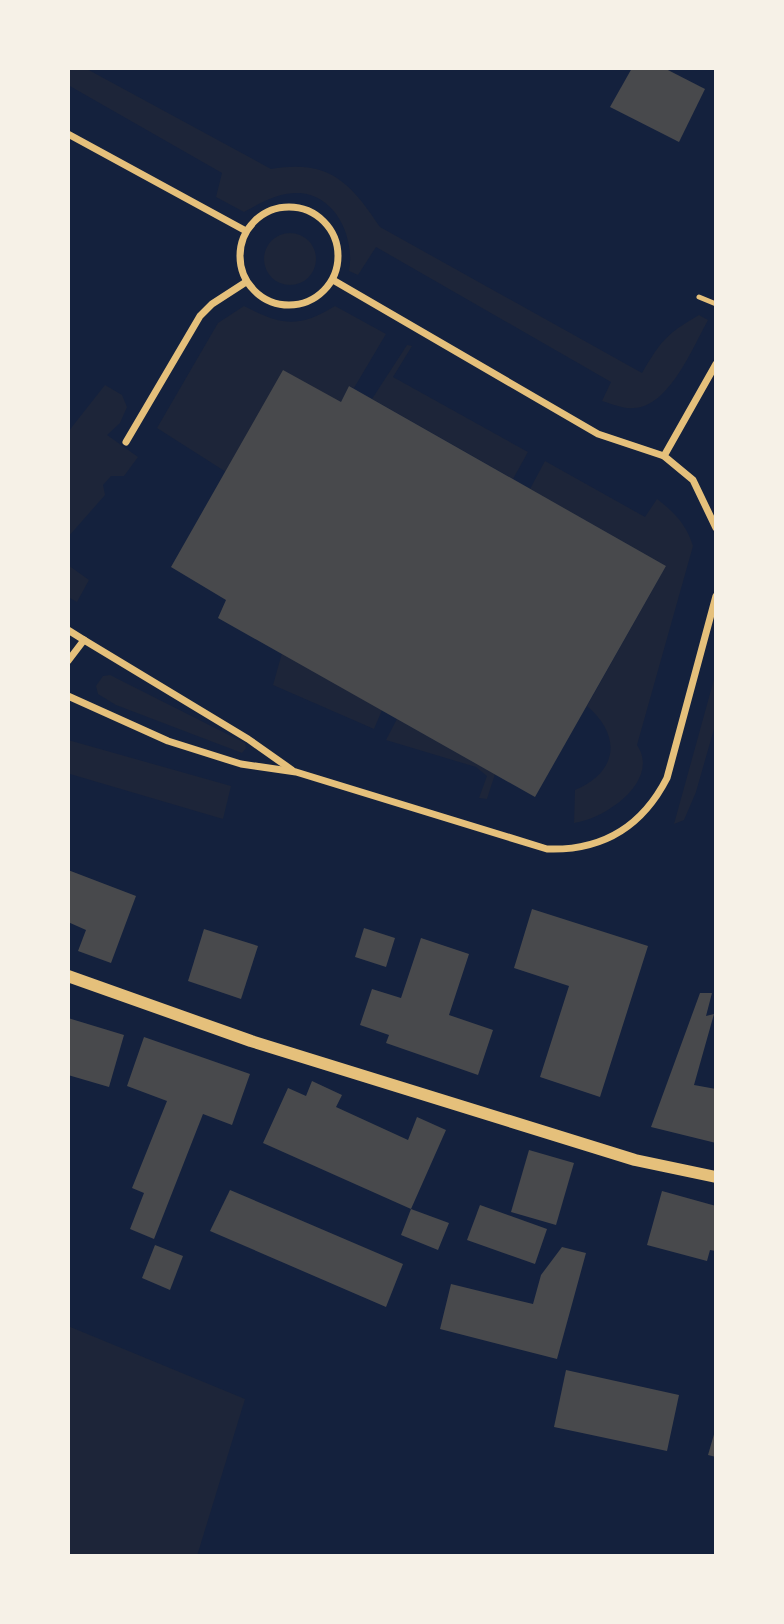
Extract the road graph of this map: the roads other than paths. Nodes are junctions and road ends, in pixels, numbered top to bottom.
1 (68, 134) edge
2 (246, 231) junction
3 (333, 280) junction
4 (246, 282) junction
5 (699, 297) dead end
6 (716, 304) edge
7 (716, 364) edge
8 (126, 442) dead end
9 (664, 456) junction
10 (716, 528) edge
11 (716, 596) edge
12 (68, 630) edge
13 (84, 640) junction
14 (68, 661) edge
15 (68, 696) edge
16 (296, 772) junction
17 (68, 976) edge
18 (716, 1177) edge

1 - 2 street
2 - 3 street
2 - 4 street
3 - 4 street
3 - 9 street
4 - 8 street
5 - 6 lane
7 - 9 street
9 - 10 street
11 - 16 street
12 - 13 street
13 - 14 street
13 - 16 street
15 - 16 street
17 - 18 street

